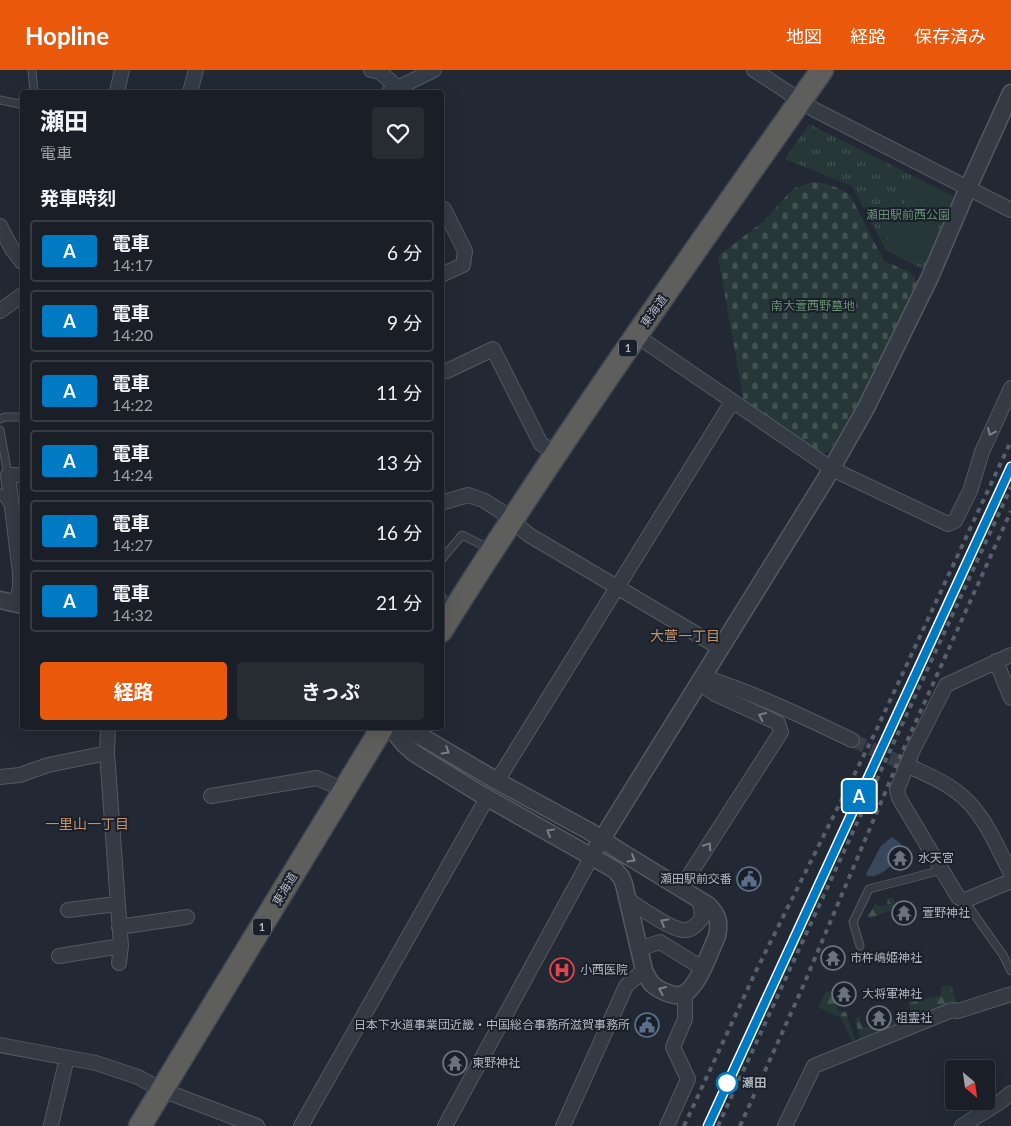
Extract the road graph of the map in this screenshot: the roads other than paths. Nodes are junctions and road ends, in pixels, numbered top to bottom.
1 (32, 70) edge
2 (122, 70) edge
3 (196, 70) edge
4 (371, 70) edge
5 (434, 70) edge
6 (754, 70) edge
7 (822, 70) edge
8 (34, 90) edge
9 (117, 90) edge
10 (191, 90) edge
11 (394, 90) edge
12 (1011, 93) edge
13 (0, 100) edge
14 (801, 100) junction
15 (20, 103) edge
16 (968, 188) junction
17 (444, 210) edge
18 (1011, 210) edge
19 (0, 226) edge
20 (20, 259) edge
21 (444, 274) edge
22 (20, 296) edge
23 (0, 311) edge
24 (637, 336) junction
25 (447, 371) dead end
26 (1011, 388) edge
27 (732, 402) junction
28 (20, 417) edge
29 (0, 420) edge
30 (0, 430) edge
31 (557, 454) junction
32 (832, 469) junction
33 (8, 476) junction
34 (20, 476) edge
35 (0, 493) edge
36 (444, 502) edge
37 (12, 510) junction
38 (512, 521) junction
39 (492, 550) junction
40 (444, 556) edge
41 (618, 587) junction
42 (0, 600) edge
43 (20, 604) edge
44 (446, 623) edge
45 (720, 648) junction
46 (1011, 655) edge
47 (996, 662) junction
48 (703, 677) junction
49 (1011, 698) edge
50 (108, 730) edge
51 (381, 730) edge
52 (393, 730) edge
53 (408, 730) edge
54 (852, 740) tunnel mouth
55 (107, 753) junction
56 (913, 768) tunnel mouth
57 (0, 778) edge
58 (497, 782) junction
59 (344, 790) junction
60 (211, 796) dead end
61 (487, 798) junction
62 (602, 840) junction
63 (592, 856) junction
64 (942, 870) junction
65 (1011, 874) edge
66 (1011, 881) edge
67 (681, 888) junction
68 (696, 898) junction
69 (627, 900) junction
70 (964, 900) junction
71 (117, 904) junction
72 (68, 910) dead end
73 (187, 917) dead end
74 (119, 927) junction
75 (120, 946) junction
76 (860, 946) dead end
77 (639, 949) junction
78 (59, 956) dead end
79 (119, 963) dead end
80 (702, 968) junction
81 (644, 970) junction
82 (1011, 971) edge
83 (685, 993) junction
84 (1011, 994) edge
85 (0, 1045) edge
86 (67, 1058) junction
87 (162, 1090) junction
88 (1011, 1093) edge
89 (51, 1125) dead end
90 (140, 1126) edge
91 (257, 1126) edge
92 (301, 1126) edge
93 (445, 1126) edge
94 (563, 1126) edge
95 (667, 1126) edge
96 (785, 1126) edge
97 (962, 1126) edge

1 - 8 lane
2 - 9 street
3 - 10 street
4 - 11 street
5 - 11 street
6 - 14 street
7 - 14 highway, 東海道 / 1
12 - 16 street
13 - 15 lane
14 - 16 street
14 - 24 highway, 東海道 / 1
16 - 18 street
16 - 32 street
17 - 21 street
19 - 20 street
22 - 23 street
24 - 27 street
24 - 31 highway, 東海道 / 1
25 - 31 street
26 -> 32 street
27 - 32 street
27 - 41 street
28 - 29 lane
30 - 33 lane
31 - 38 highway, 東海道 / 1
32 - 45 street
33 - 34 street
33 - 37 street
35 - 37 lane
36 - 38 street
37 - 43 street
38 - 39 highway, 東海道 / 1
38 - 41 street
39 - 40 lane
39 - 44 highway, 東海道 / 1
41 - 45 street
41 - 58 street
42 - 43 street
45 - 48 street
46 - 47 street
47 - 49 street
47 - 64 street
48 - 54 street
48 - 62 street
67 -> 48 street
50 - 55 street
51 - 59 highway, 東海道 / 1
52 - 61 street
53 -> 58 street
55 - 57 street
55 - 71 street
56 - 65 street
58 - 62 street
59 - 60 street
59 - 87 highway, 東海道 / 1
63 -> 61 street
61 - 92 street
62 - 63 street
62 -> 67 street
63 - 69 street
63 - 93 street
64 - 70 street
64 - 76 lane
66 - 70 street
67 - 68 street
68 -> 69 street
68 - 80 street
69 - 77 street
70 - 82 lane
71 - 72 street
71 - 74 street
73 - 74 street
74 - 75 street
75 - 78 street
75 - 79 street
77 - 80 street
77 - 81 street
80 - 83 street
83 -> 81 street
81 - 94 street
83 - 95 street
84 - 96 street
85 - 86 street
86 - 87 street
86 - 89 street
87 - 90 highway, 東海道 / 1
87 - 91 street
88 - 97 street

